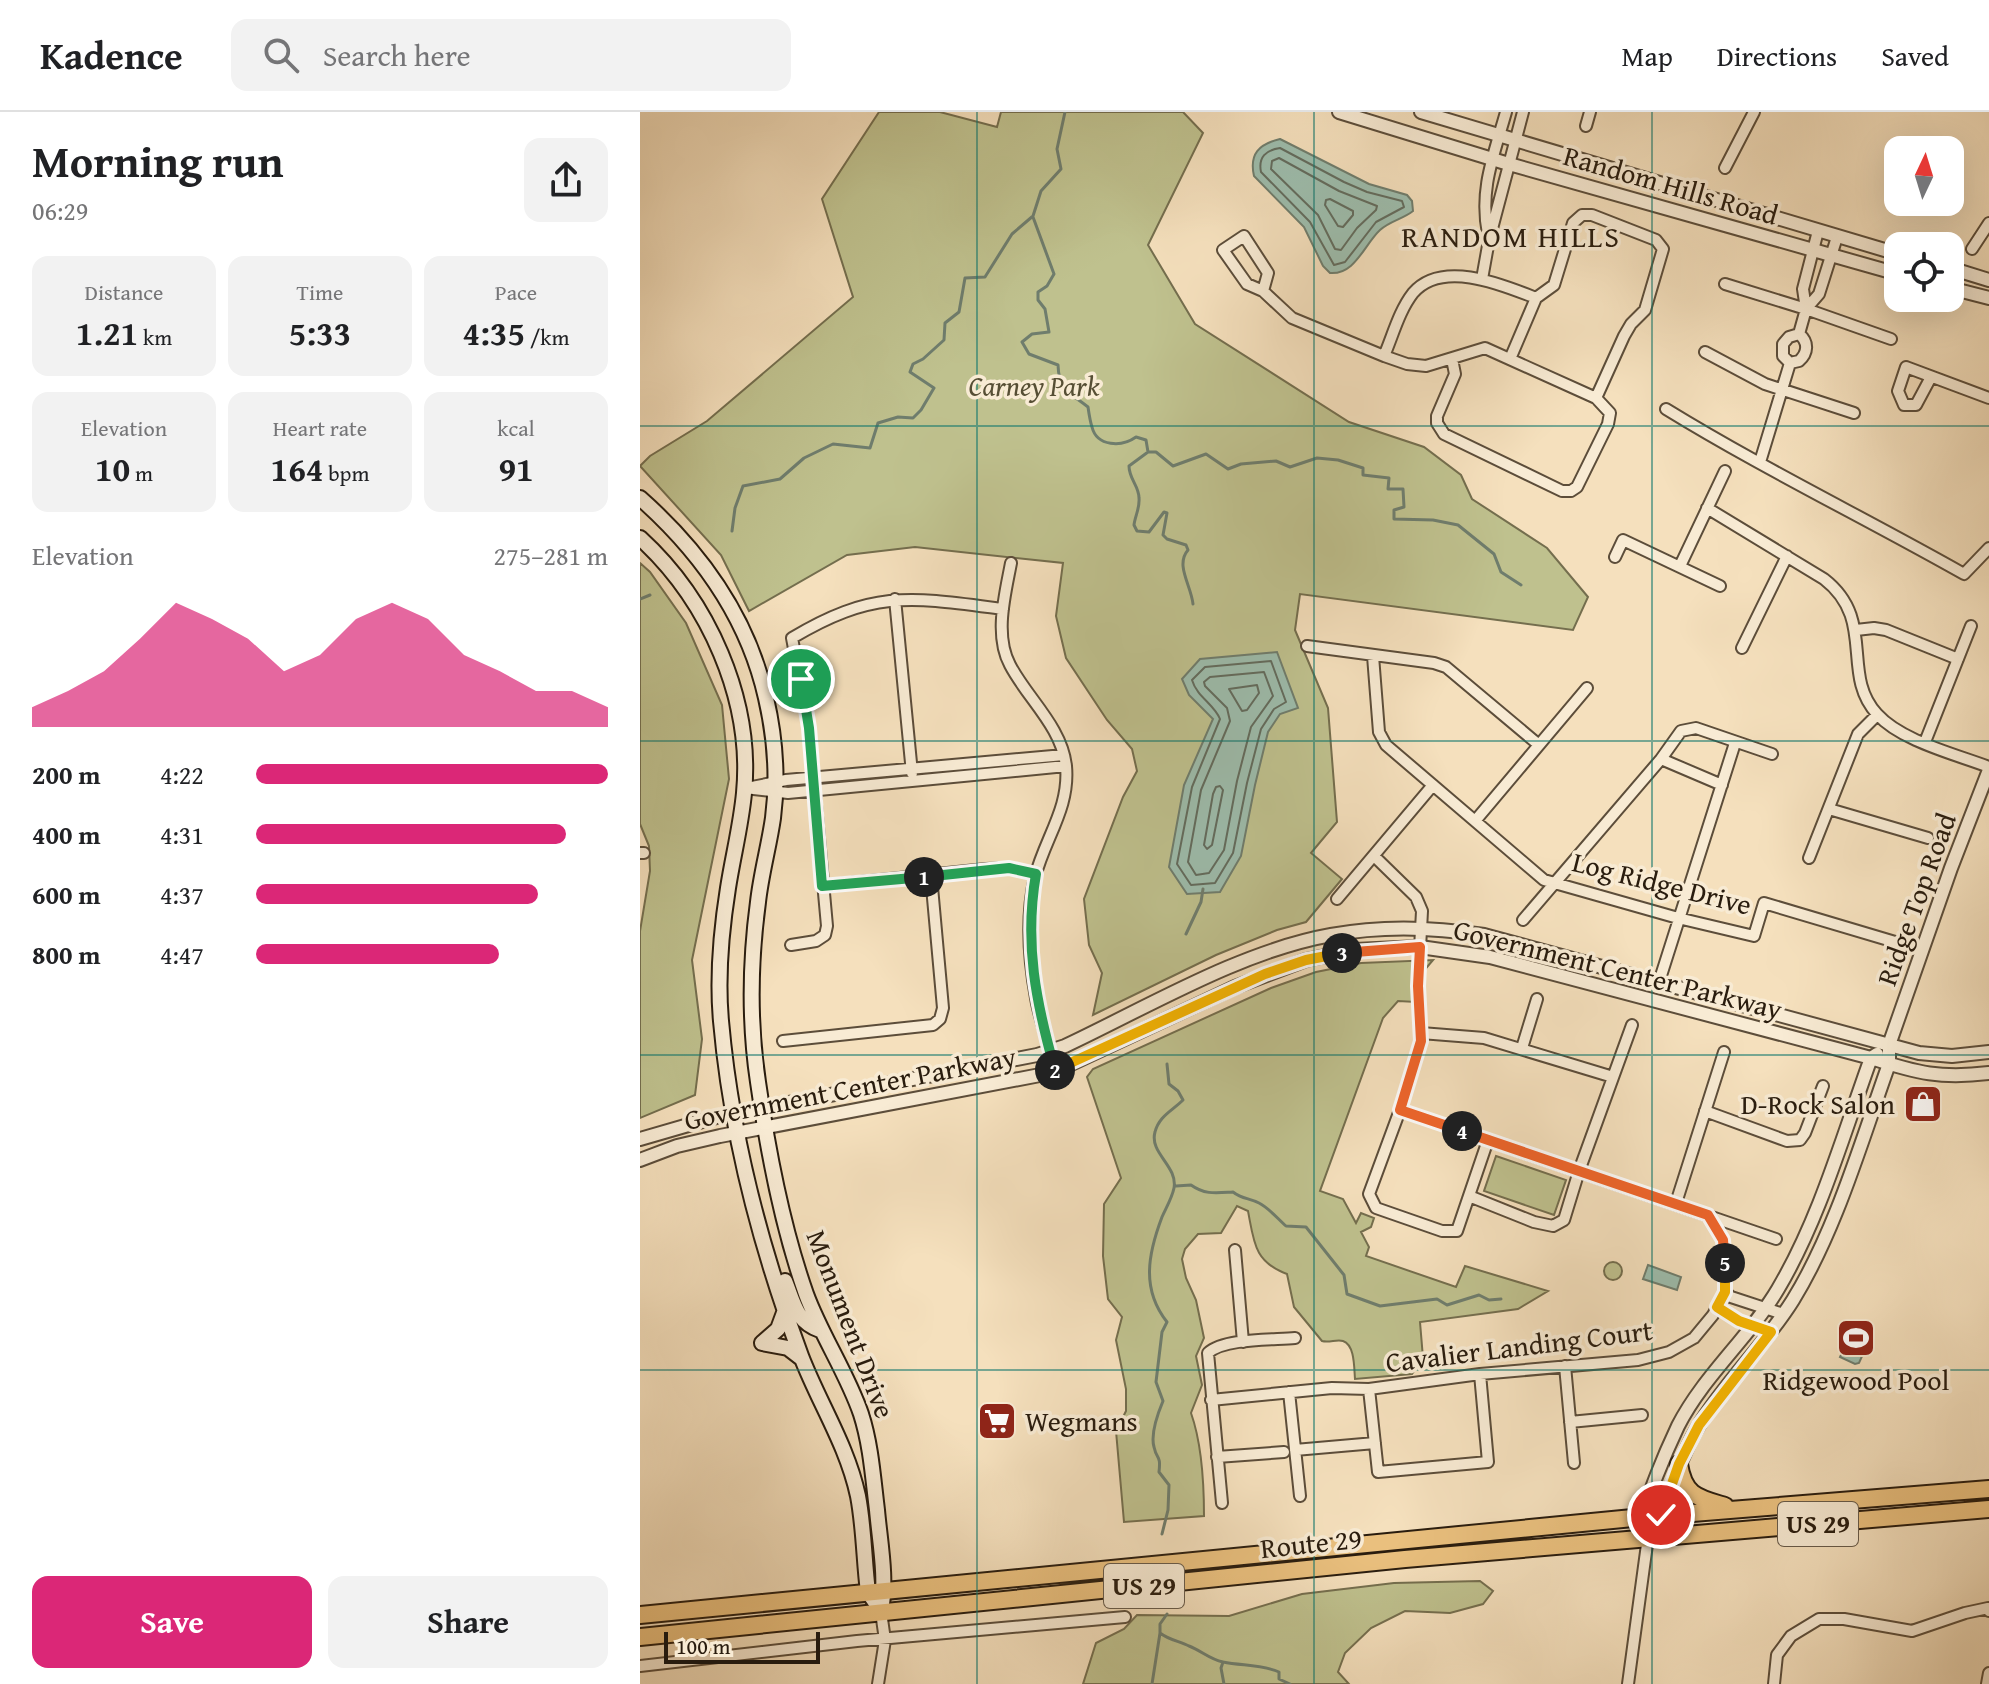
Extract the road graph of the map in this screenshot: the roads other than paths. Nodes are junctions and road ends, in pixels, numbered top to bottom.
1 (1339, 112) edge
2 (1421, 112) edge
3 (1506, 112) edge
4 (1523, 112) edge
5 (1590, 112) edge
6 (1754, 112) edge
7 (1586, 126) dead end
8 (1500, 136) junction
9 (1516, 141) junction
10 (1494, 159) junction
11 (1509, 164) junction
12 (1725, 168) dead end
13 (1989, 223) edge
14 (1818, 231) junction
15 (1837, 237) junction
16 (1489, 240) junction
17 (1972, 249) dead end
18 (1884, 250) edge
19 (1814, 252) junction
20 (1832, 257) junction
21 (1884, 270) edge
22 (1964, 272) edge
23 (1482, 279) junction
24 (1989, 280) edge
25 (1725, 284) dead end
26 (1263, 291) junction
27 (1964, 292) edge
28 (1536, 298) junction
29 (1989, 298) edge
30 (1806, 309) junction
31 (1799, 334) junction
32 (1891, 339) dead end
33 (1705, 352) dead end
34 (1384, 356) junction
35 (1452, 359) junction
36 (1510, 359) junction
37 (1790, 363) junction
38 (1931, 377) dead end
39 (1782, 391) junction
40 (1596, 398) junction
41 (1989, 398) edge
42 (1666, 409) dead end
43 (1854, 413) dead end
44 (1760, 462) junction
45 (1725, 471) dead end
46 (640, 498) edge
47 (1707, 508) junction
48 (640, 538) edge
49 (1989, 548) edge
50 (1787, 556) junction
51 (1615, 557) dead end
52 (1011, 563) dead end
53 (1680, 566) junction
54 (1720, 586) dead end
55 (895, 599) junction
56 (1003, 609) junction
57 (1971, 626) dead end
58 (1856, 630) junction
59 (1307, 646) dead end
60 (1742, 648) dead end
61 (1373, 656) junction
62 (1958, 659) junction
63 (1587, 688) dead end
64 (1877, 715) junction
65 (1925, 742) junction
66 (1735, 743) junction
67 (1539, 745) junction
68 (1772, 754) dead end
69 (1661, 759) junction
70 (1065, 761) junction
71 (1989, 769) edge
72 (912, 775) junction
73 (812, 778) junction
74 (1433, 785) junction
75 (1722, 785) junction
76 (775, 787) junction
77 (745, 788) junction
78 (813, 790) junction
79 (1829, 809) junction
80 (1475, 821) junction
81 (1928, 838) dead end
82 (1374, 856) junction
83 (1809, 858) dead end
84 (1036, 874) junction
85 (931, 876) junction
86 (1556, 882) junction
87 (822, 886) junction
88 (1337, 899) dead end
89 (1678, 918) junction
90 (1523, 920) dead end
91 (1421, 927) junction
92 (791, 945) dead end
93 (1420, 947) junction
94 (1922, 950) junction
95 (1659, 982) junction
96 (1537, 999) dead end
97 (1632, 1025) dead end
98 (1421, 1033) junction
99 (783, 1041) dead end
100 (1889, 1045) junction
101 (1522, 1048) junction
102 (1050, 1051) junction
103 (1724, 1052) dead end
104 (1989, 1052) edge
105 (1871, 1058) junction
106 (1889, 1064) junction
107 (1055, 1070) junction
108 (1989, 1073) edge
109 (1613, 1077) junction
110 (1823, 1086) dead end
111 (763, 1108) junction
112 (1400, 1110) junction
113 (1705, 1111) junction
114 (734, 1114) junction
115 (766, 1129) junction
116 (737, 1134) junction
117 (640, 1139) edge
118 (1488, 1140) junction
119 (640, 1160) edge
120 (1579, 1171) junction
121 (1469, 1196) junction
122 (1676, 1203) junction
123 (1708, 1215) junction
124 (762, 1234) junction
125 (1776, 1239) dead end
126 (1235, 1250) dead end
127 (1725, 1292) junction
128 (1717, 1307) junction
129 (785, 1309) junction
130 (1764, 1309) junction
131 (1783, 1314) junction
132 (1752, 1325) junction
133 (820, 1330) junction
134 (1771, 1332) junction
135 (1295, 1338) dead end
136 (1243, 1342) junction
137 (803, 1360) junction
138 (1565, 1366) junction
139 (1480, 1374) junction
140 (1369, 1389) junction
141 (1289, 1392) junction
142 (1211, 1400) junction
143 (1642, 1415) dead end
144 (1570, 1422) junction
145 (1375, 1443) junction
146 (1290, 1451) junction
147 (1217, 1457) junction
148 (1574, 1463) dead end
149 (1679, 1464) junction
150 (1989, 1489) edge
151 (1300, 1496) dead end
152 (1222, 1503) dead end
153 (1735, 1509) junction
154 (1989, 1509) edge
155 (1661, 1515) junction
156 (1643, 1517) junction
157 (1648, 1537) junction
158 (876, 1592) junction
159 (1989, 1611) edge
160 (881, 1612) junction
161 (640, 1615) edge
162 (1125, 1617) dead end
163 (640, 1637) edge
164 (885, 1640) junction
165 (640, 1666) edge
166 (1989, 1673) edge
167 (878, 1684) edge
168 (1628, 1684) edge
169 (1774, 1684) edge
170 (1987, 1684) edge

1 - 10 street, Random Hills Road
2 - 8 street, Random Hills Road
3 - 8 street
4 - 9 street
5 - 7 street
6 - 12 street
8 - 9 street, Random Hills Road
8 - 10 street
9 - 11 street
9 - 14 street, Random Hills Road
10 - 11 street, Random Hills Road
10 - 16 street
11 - 16 street
11 - 19 street, Random Hills Road
13 - 17 street
14 - 15 street, Random Hills Road
14 - 19 street
15 - 18 street, Random Hills Road
15 - 20 street
16 - 23 street
19 - 20 street, Random Hills Road
19 - 30 street
20 - 21 street, Random Hills Road
20 - 30 street
22 - 24 street
23 - 28 street
23 - 34 street
25 - 30 street
26 - 26 street
26 - 34 street
27 - 29 street
28 - 36 street
28 - 40 street
30 - 31 street
30 - 32 street
31 - 37 street
31 - 37 street
33 - 39 street
34 - 35 street
35 - 36 street
35 - 40 street
36 - 40 street
37 - 39 street
38 - 41 street
39 - 43 street
39 - 44 street
42 - 44 street
44 - 49 street
45 - 47 street
46 - 76 main road, Monument Drive
47 - 50 street
47 - 53 street
48 - 77 main road, Monument Drive
50 - 58 street
50 - 60 street
51 - 53 street
52 - 56 street
53 - 54 street
55 - 56 street
55 - 72 street
55 - 73 street
56 - 70 street
57 - 62 street
58 - 62 street
58 - 64 street
59 - 61 street
61 - 67 street
61 - 74 street, Log Ridge Drive
62 - 65 street
63 - 67 street
64 - 65 street
64 - 79 street
65 - 71 street
66 - 68 street
66 - 69 street
66 - 75 street
67 - 80 street
69 - 75 street
69 - 86 street
70 - 72 street
70 - 84 street
71 - 94 street, Ridge Top Road
72 - 73 street
72 - 78 street
73 - 76 street
73 - 78 street
74 - 80 street, Log Ridge Drive
74 - 82 street
75 - 89 street
76 - 77 street
76 - 78 street
76 - 111 main road, Monument Drive
77 - 114 main road, Monument Drive
78 - 87 street
79 - 81 street
79 - 83 street
80 - 86 street, Log Ridge Drive
82 - 88 street
82 - 91 street
84 - 85 street
84 - 102 street
85 - 87 street
85 - 99 street
86 - 89 street, Log Ridge Drive
86 - 90 street
87 - 92 street
89 - 94 street, Log Ridge Drive
89 - 95 street
91 - 93 street
91 - 95 street, Government Center Parkway
91 - 102 street, Government Center Parkway
93 - 98 street
93 - 105 street, Government Center Parkway
93 - 107 street, Government Center Parkway
94 - 100 street, Ridge Top Road
95 - 100 street, Government Center Parkway
96 - 101 street
97 - 109 street
98 - 101 street
98 - 112 street
100 - 104 street, Government Center Parkway
100 - 105 street
100 - 106 street, Ridge Top Road
101 - 109 street
102 - 107 street
102 - 111 street, Government Center Parkway
103 - 113 street
105 - 106 street, Government Center Parkway
105 - 130 street
106 - 108 street, Government Center Parkway
106 - 131 street, Ridge Top Road
107 - 115 street, Government Center Parkway
109 - 120 street
110 - 113 street
111 - 114 street, Government Center Parkway
111 - 115 main road, Monument Drive
112 - 118 street
112 - 121 street
113 - 122 street
114 - 116 main road, Monument Drive
114 - 117 street, Government Center Parkway
115 - 116 street, Government Center Parkway
115 - 133 main road, Monument Drive
116 - 119 street, Government Center Parkway
116 - 124 main road, Monument Drive
118 - 120 street
118 - 121 street
120 - 121 street
120 - 122 street
122 - 123 street
123 - 125 street
123 - 127 street, Cavalier Landing Court
124 - 129 main road, Monument Drive
124 - 133 main road
126 - 136 street
127 - 128 street, Cavalier Landing Court
127 - 130 street
128 - 132 street
128 - 138 street, Cavalier Landing Court
129 - 137 main road, Monument Drive
129 - 137 main road
130 - 131 street
130 - 132 street
131 - 134 street, Ridge Top Road
132 - 134 street
132 - 156 street
133 - 158 main road, Monument Drive
134 - 149 street, Ridge Top Road
135 - 136 street
136 - 142 street
137 - 158 main road, Monument Drive
138 - 139 street, Cavalier Landing Court
138 - 144 street
139 - 140 street, Cavalier Landing Court
139 - 145 street
140 - 141 street, Cavalier Landing Court
140 - 145 street
141 - 142 street, Cavalier Landing Court
141 - 146 street
142 - 147 street
143 - 144 street
144 - 148 street
145 - 146 street
146 - 147 street
146 - 151 street
147 - 152 street
149 - 153 main road
149 - 155 street, Ridge Top Road
150 - 153 main road, Route 29 / US 29
153 - 155 main road, Route 29 / US 29
154 - 157 main road, Route 29 / US 29
155 - 156 main road, Route 29 / US 29
155 - 157 street, Ridge Top Road
156 - 157 street
156 - 158 main road, Route 29 / US 29
157 - 160 main road, Route 29 / US 29
157 - 168 street
158 - 160 main road, Monument Drive
158 - 161 main road, Route 29 / US 29
159 - 169 street
160 - 163 main road, Route 29 / US 29
160 - 164 street
162 - 164 street
164 - 165 street
164 - 167 street
166 - 170 street

